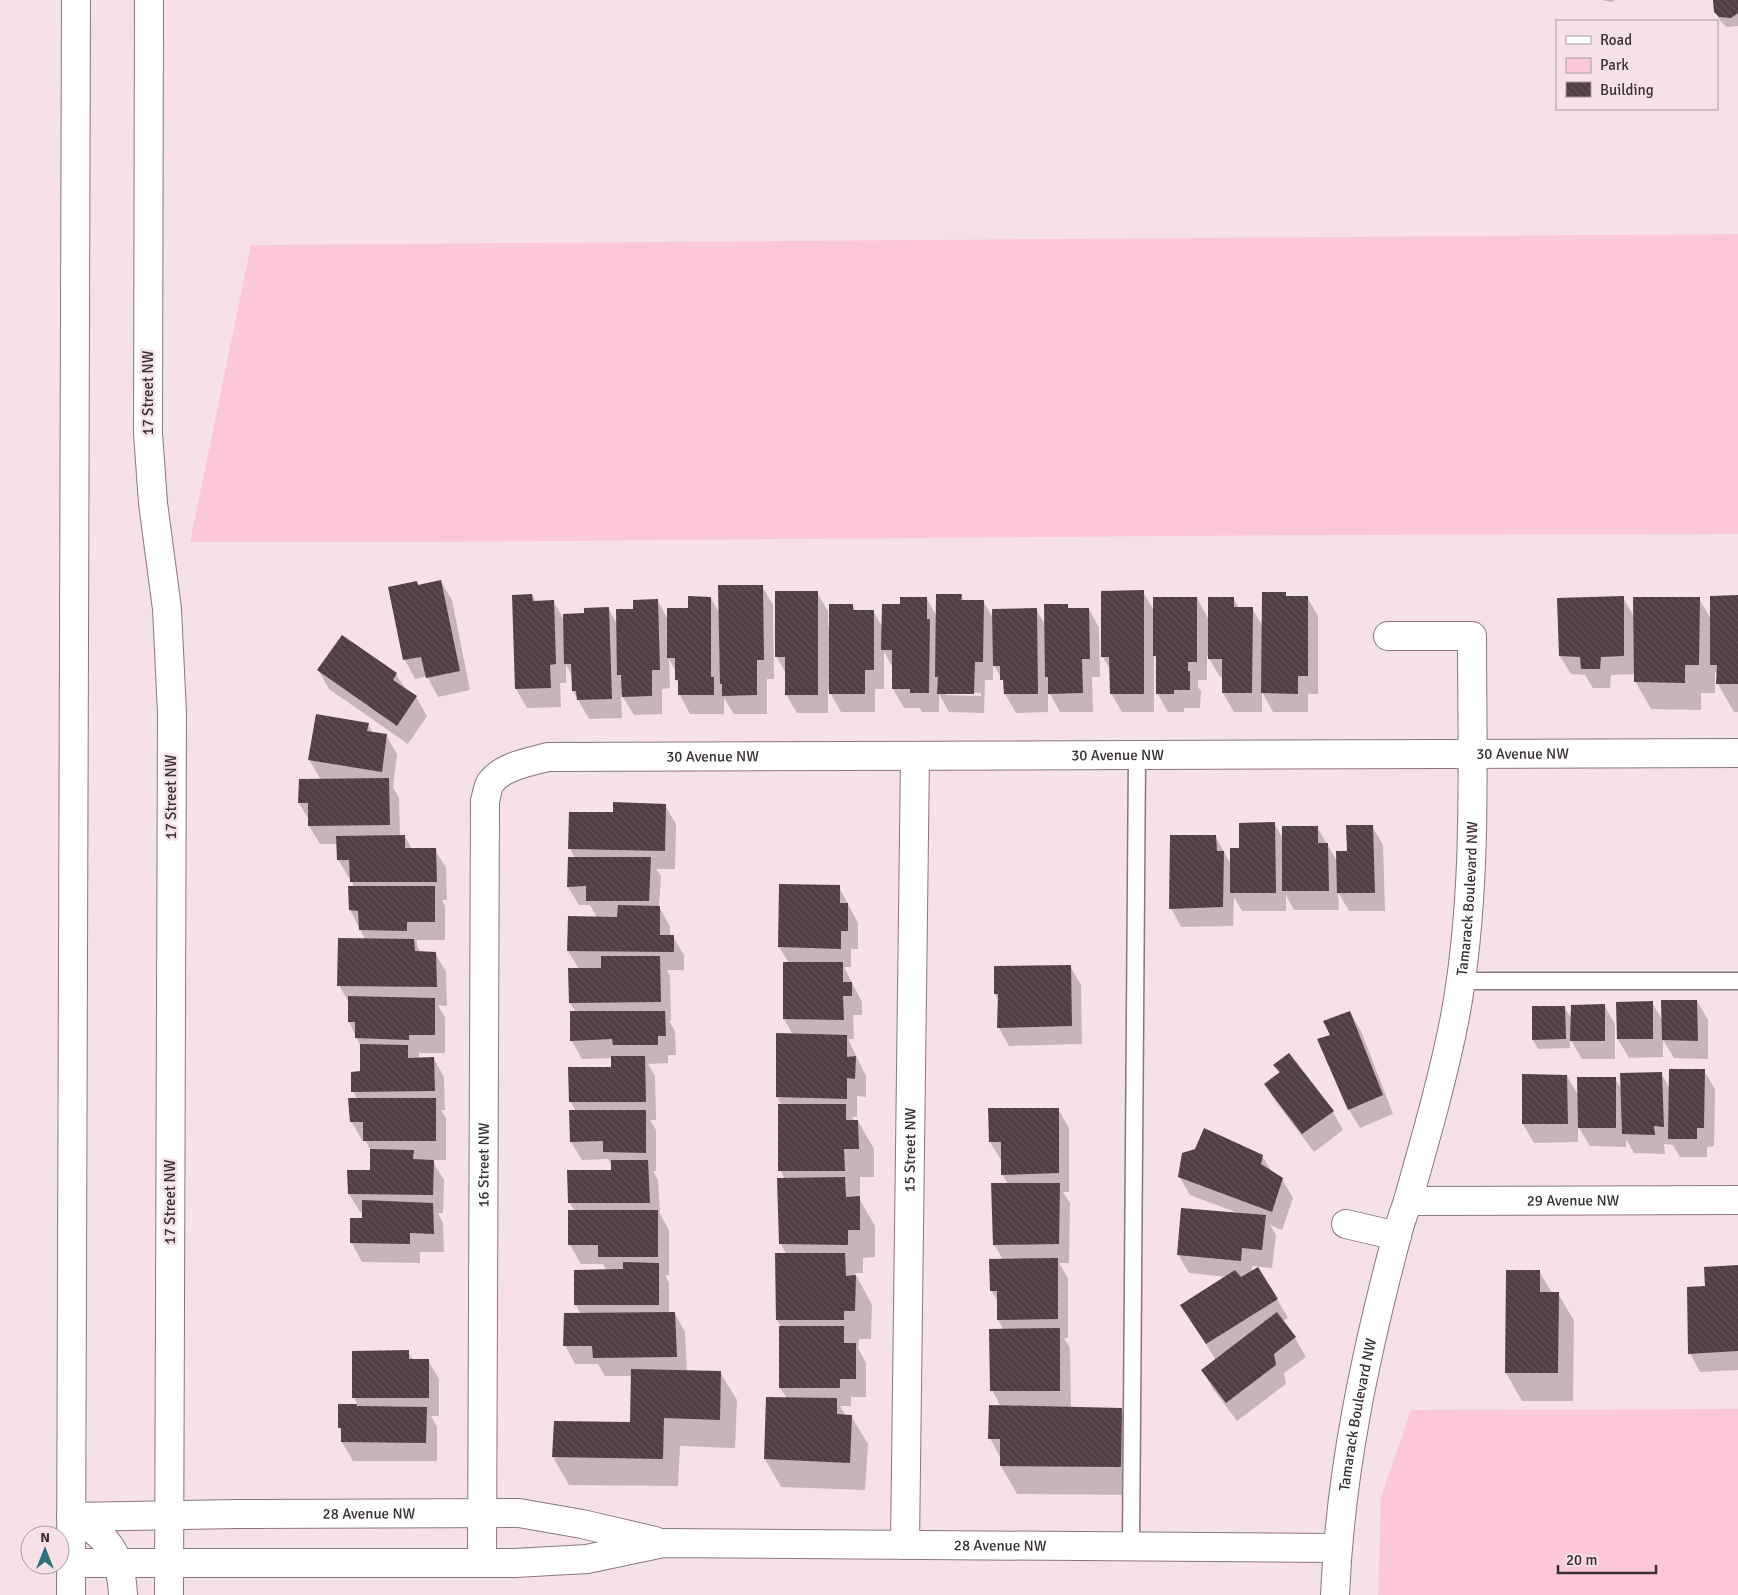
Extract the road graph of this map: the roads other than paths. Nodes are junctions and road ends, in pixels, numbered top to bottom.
1 (76, 0) edge
2 (149, 0) edge
3 (1388, 636) dead end
4 (1472, 753) junction
5 (1738, 753) edge
6 (1136, 754) junction
7 (915, 756) junction
8 (501, 773) joint
9 (1738, 980) edge
10 (1460, 981) junction
11 (1738, 1200) edge
12 (1408, 1201) junction
13 (1346, 1224) dead end
14 (1396, 1236) junction
15 (483, 1512) junction
16 (169, 1515) junction
17 (71, 1517) junction
18 (663, 1543) junction
19 (905, 1545) junction
20 (1131, 1546) junction
21 (1337, 1548) junction
22 (71, 1563) junction
23 (118, 1563) junction
24 (169, 1563) junction
25 (482, 1563) junction
26 (71, 1595) edge
27 (123, 1595) edge
28 (169, 1595) edge
29 (1335, 1595) edge

1 - 17 street
2 - 16 street, 17 Street NW
3 - 4 street, Tamarack Boulevard NW
4 - 5 street, 30 Avenue NW
4 - 6 street, 30 Avenue NW
4 - 10 street, Tamarack Boulevard NW
6 - 7 street, 30 Avenue NW
6 - 20 lane
7 - 8 street, 30 Avenue NW
7 - 19 street, 15 Street NW
8 - 15 street, 16 Street NW
9 - 10 lane
10 - 12 street, Tamarack Boulevard NW
11 - 12 street, 29 Avenue NW
12 - 14 street, Tamarack Boulevard NW
13 - 14 street
14 - 21 street, Tamarack Boulevard NW
15 - 16 street, 28 Avenue NW
15 - 18 street, 28 Avenue NW
15 - 25 street, 16 Street NW
16 - 17 street, 28 Avenue NW
16 - 24 street, 17 Street NW
17 - 22 street
17 - 23 street
18 - 19 street, 28 Avenue NW
18 - 25 street, 28 Avenue NW
19 - 20 street, 28 Avenue NW
20 - 21 street, 28 Avenue NW
21 - 29 street, Tamarack Boulevard NW
22 - 23 street, 28 Avenue NW
22 - 26 street
23 - 24 street, 28 Avenue NW
23 - 27 street
24 - 25 street, 28 Avenue NW
24 - 28 street, 17 Street NW

